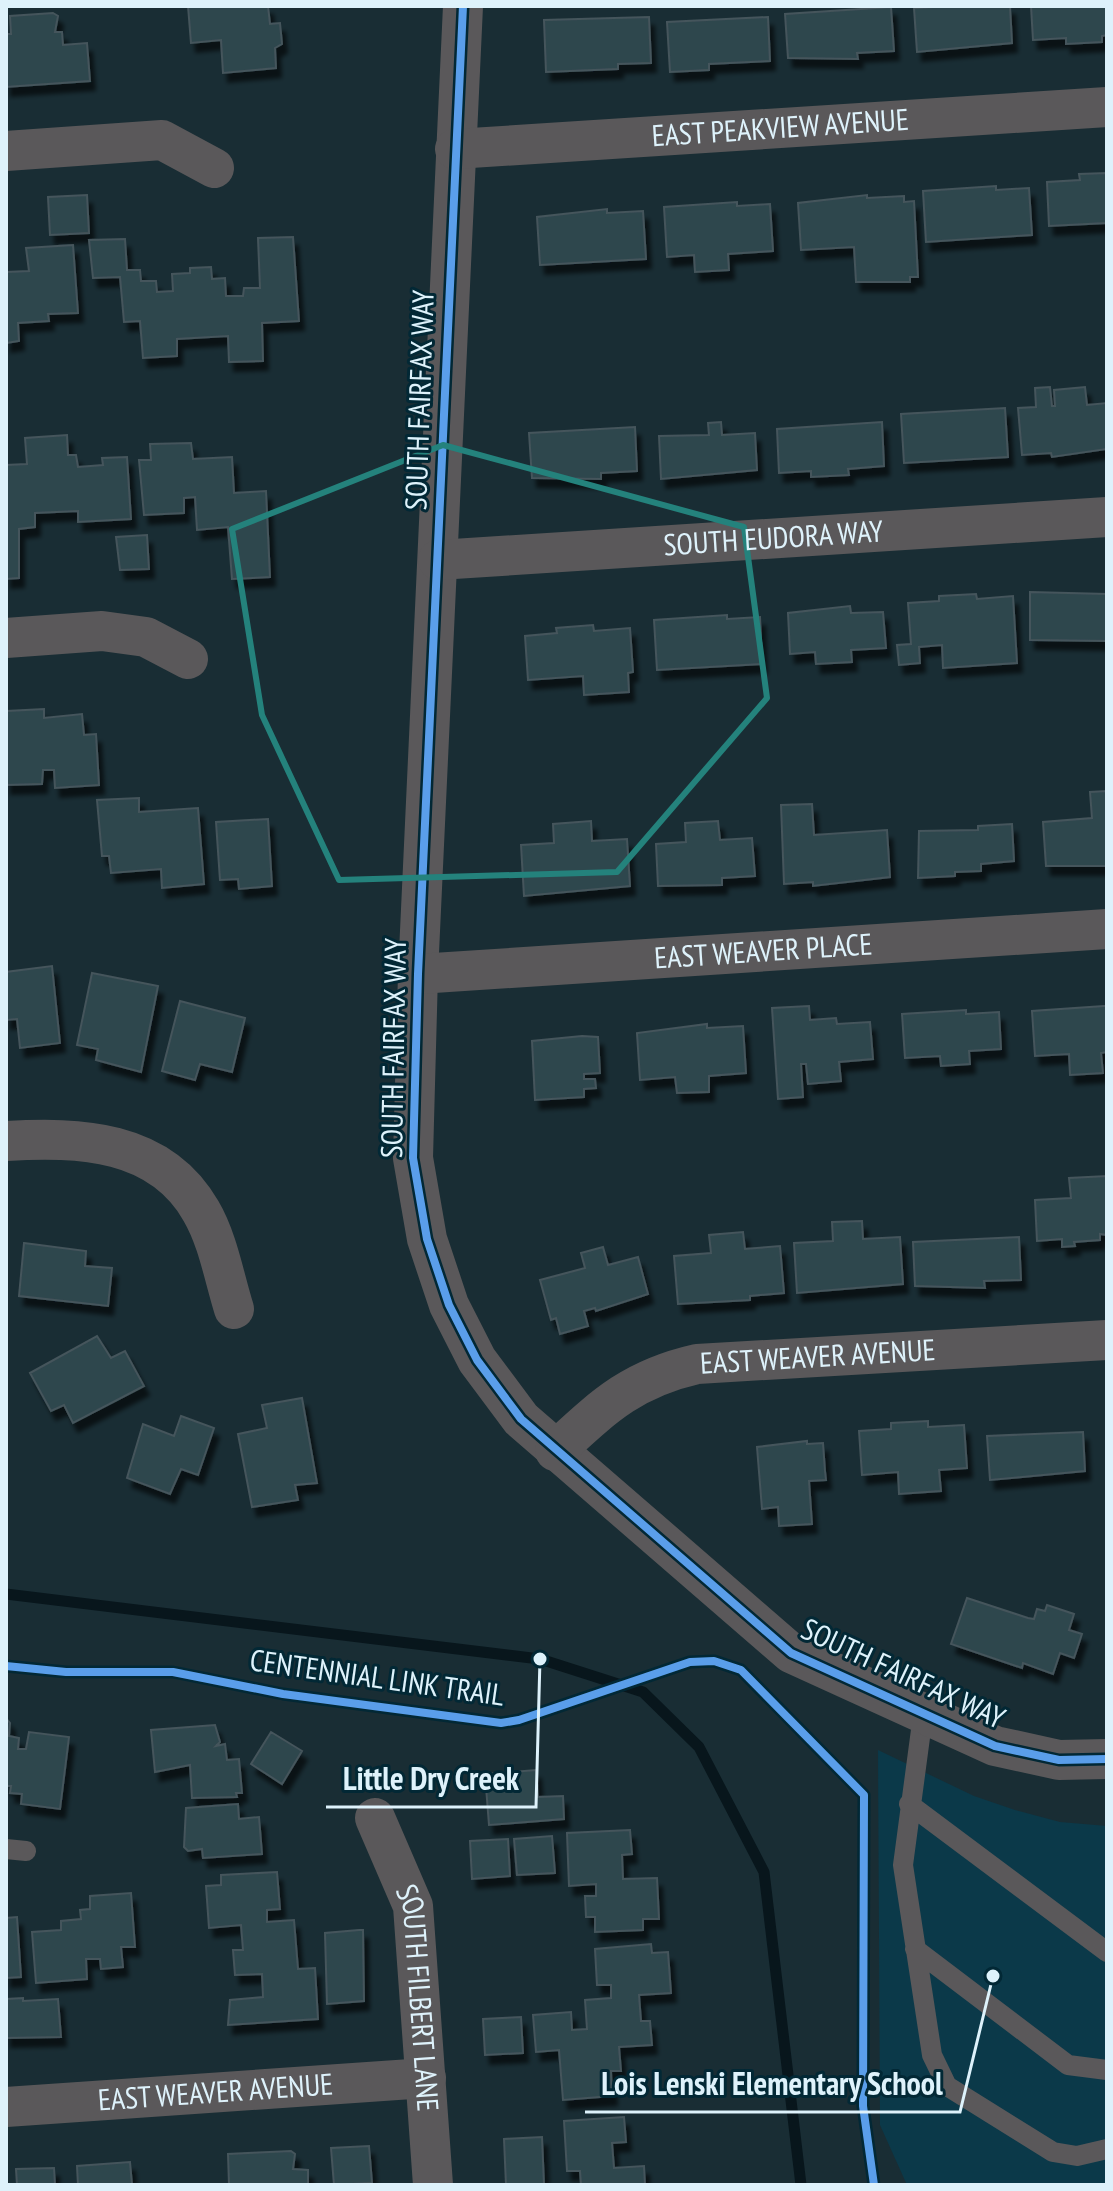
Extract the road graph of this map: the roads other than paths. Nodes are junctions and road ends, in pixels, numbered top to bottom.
1 (463, 6) edge
2 (1107, 107) edge
3 (455, 149) junction
4 (6, 151) edge
5 (214, 168) dead end
6 (1107, 517) edge
7 (438, 560) junction
8 (6, 638) edge
9 (188, 659) dead end
10 (1107, 929) edge
11 (418, 974) junction
12 (6, 1141) edge
13 (234, 1309) dead end
14 (1107, 1340) edge
15 (555, 1451) junction
16 (923, 1715) junction
17 (1107, 1759) edge
18 (909, 1804) junction
19 (375, 1818) dead end
20 (915, 1949) junction
21 (1107, 1952) edge
22 (1107, 2070) edge
23 (426, 2078) junction
24 (6, 2107) edge
25 (1107, 2149) edge
26 (433, 2185) edge

1 - 3 street, SOUTH FAIRFAX WAY
2 - 3 street, EAST PEAKVIEW AVENUE
3 - 7 street, SOUTH FAIRFAX WAY
4 - 5 street
6 - 7 street, SOUTH EUDORA WAY
7 - 11 street, SOUTH FAIRFAX WAY
8 - 9 street
10 - 11 street, EAST WEAVER PLACE
11 - 15 street, SOUTH FAIRFAX WAY
12 - 13 street
14 - 15 street, EAST WEAVER AVENUE
15 - 16 street, SOUTH FAIRFAX WAY
16 - 17 street, SOUTH FAIRFAX WAY
16 - 18 lane
18 - 20 lane
18 - 21 lane
19 - 23 street, SOUTH FILBERT LANE
20 - 22 lane
20 - 25 lane
23 - 24 street, EAST WEAVER AVENUE
23 - 26 street, SOUTH FILBERT LANE

